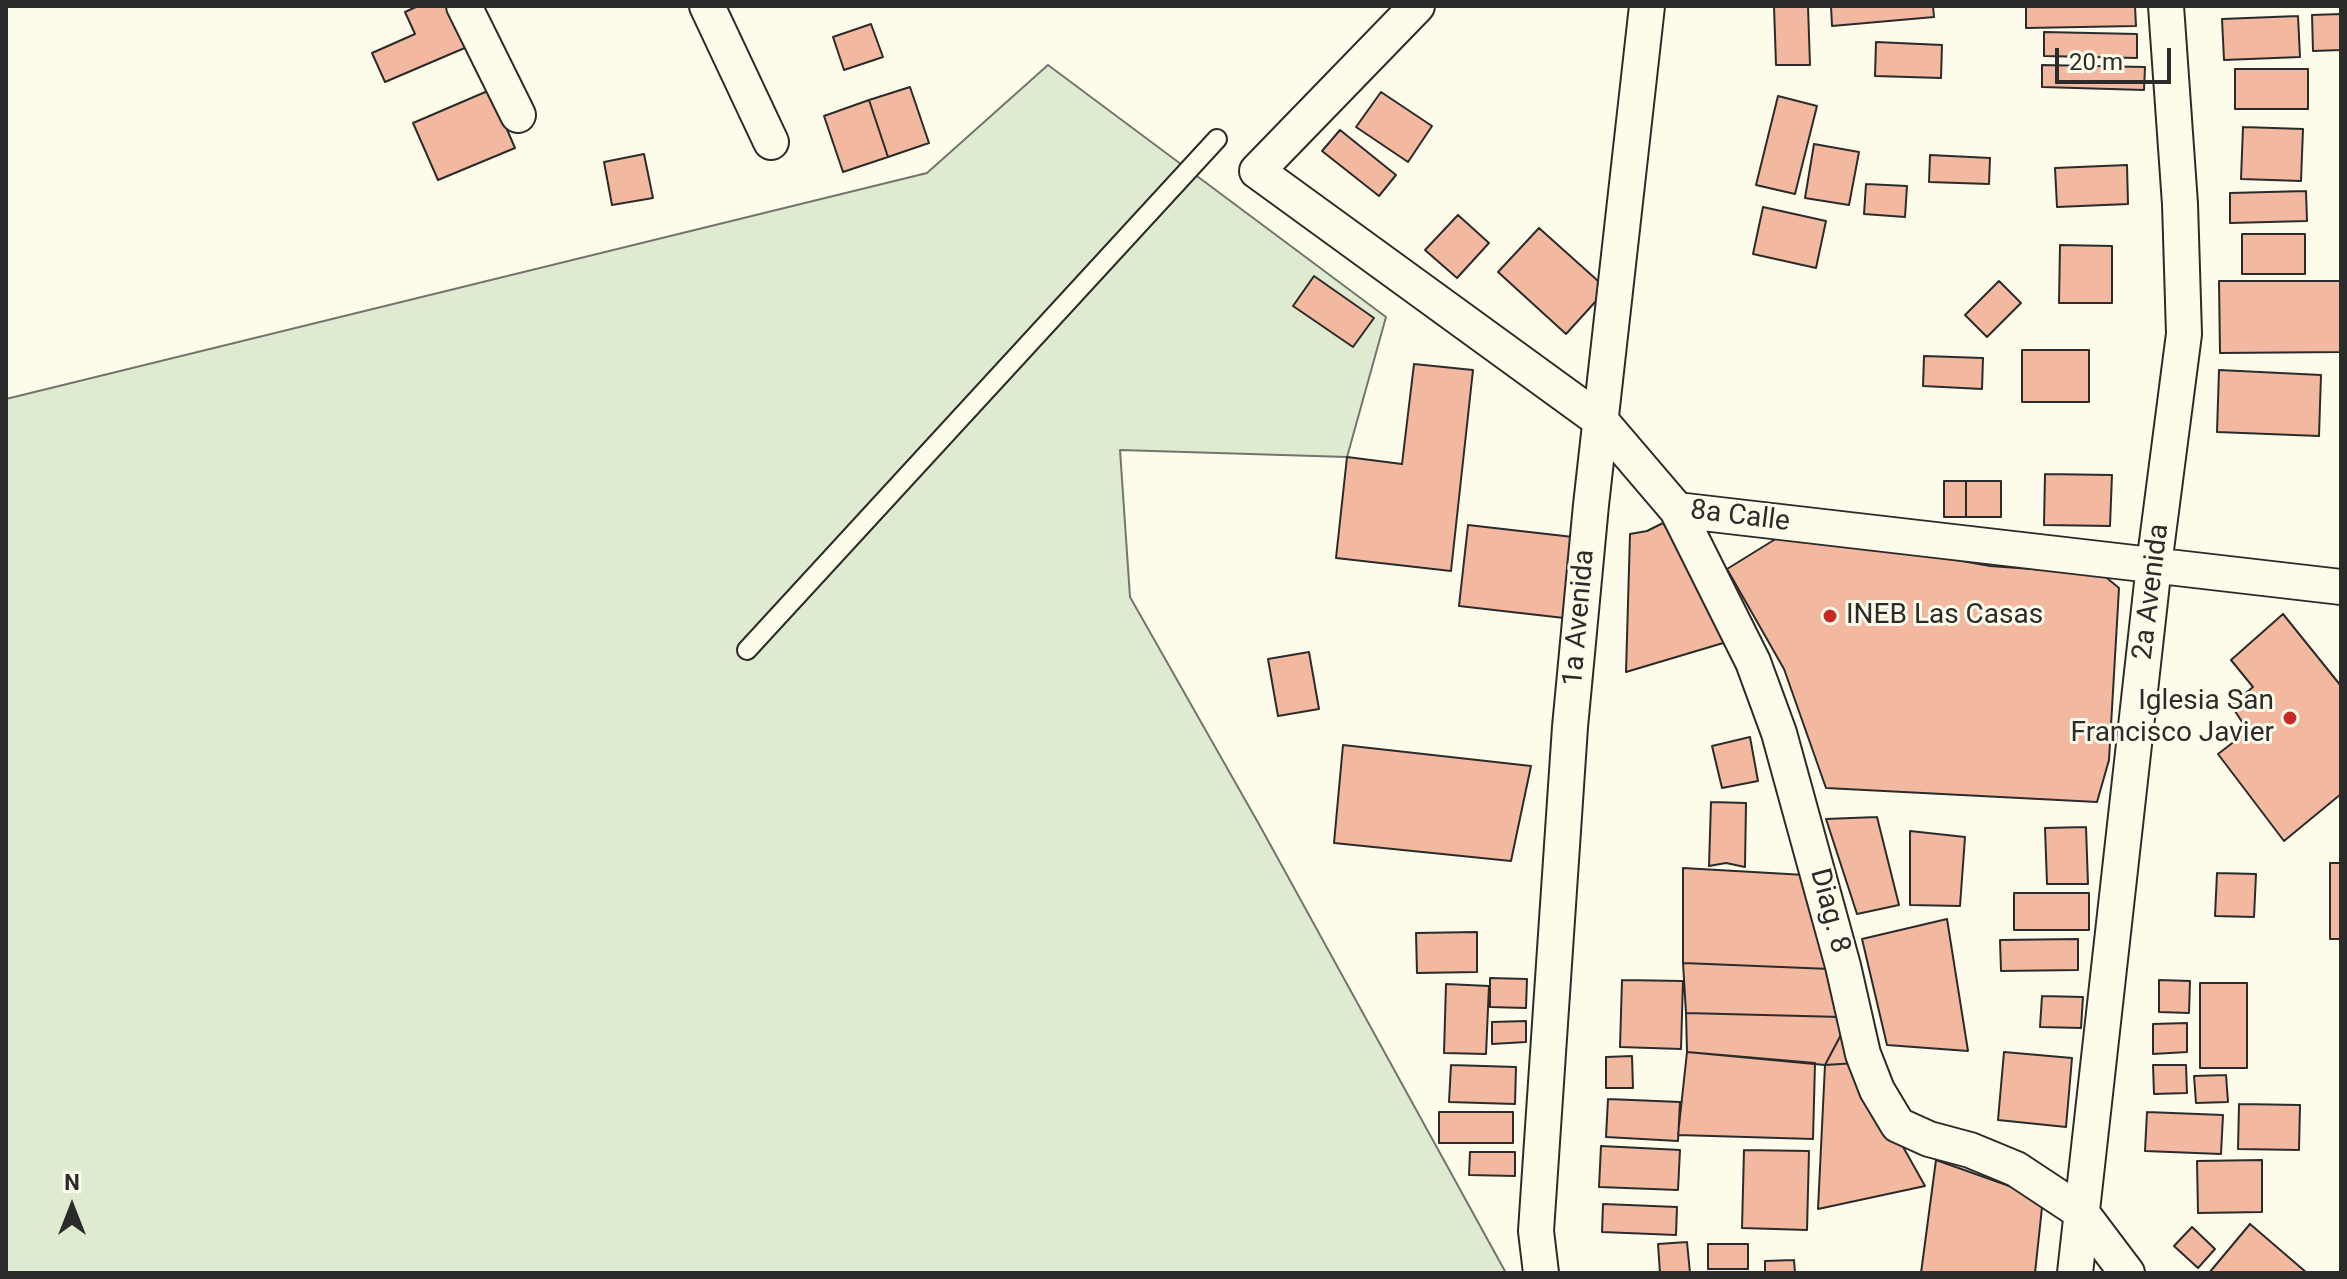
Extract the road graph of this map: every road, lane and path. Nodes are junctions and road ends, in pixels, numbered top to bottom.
1 (464, 6) edge
2 (707, 6) edge
3 (1417, 6) edge
4 (1647, 6) edge
5 (2166, 6) edge
6 (518, 115) dead end
7 (1217, 139) dead end
8 (771, 142) dead end
9 (1601, 421) junction
10 (1677, 510) junction
11 (2154, 565) junction
12 (2341, 587) edge
13 (747, 650) dead end
14 (2081, 1212) junction
15 (1541, 1273) edge
16 (2075, 1273) edge
17 (2127, 1273) edge

1 - 6 street
2 - 8 street
3 - 9 street, 8a Calle
4 - 9 street, 1a Avenida
5 - 11 street, 2a Avenida
7 - 13 lane
9 - 10 street, 8a Calle
9 - 15 street, 1a Avenida
10 - 11 street, 8a Calle
10 - 14 street, Diag. 8
11 - 12 street, 8a Calle
11 - 14 street, 2a Avenida
14 - 16 street, 2a Avenida
14 - 17 street, Diag. 8

